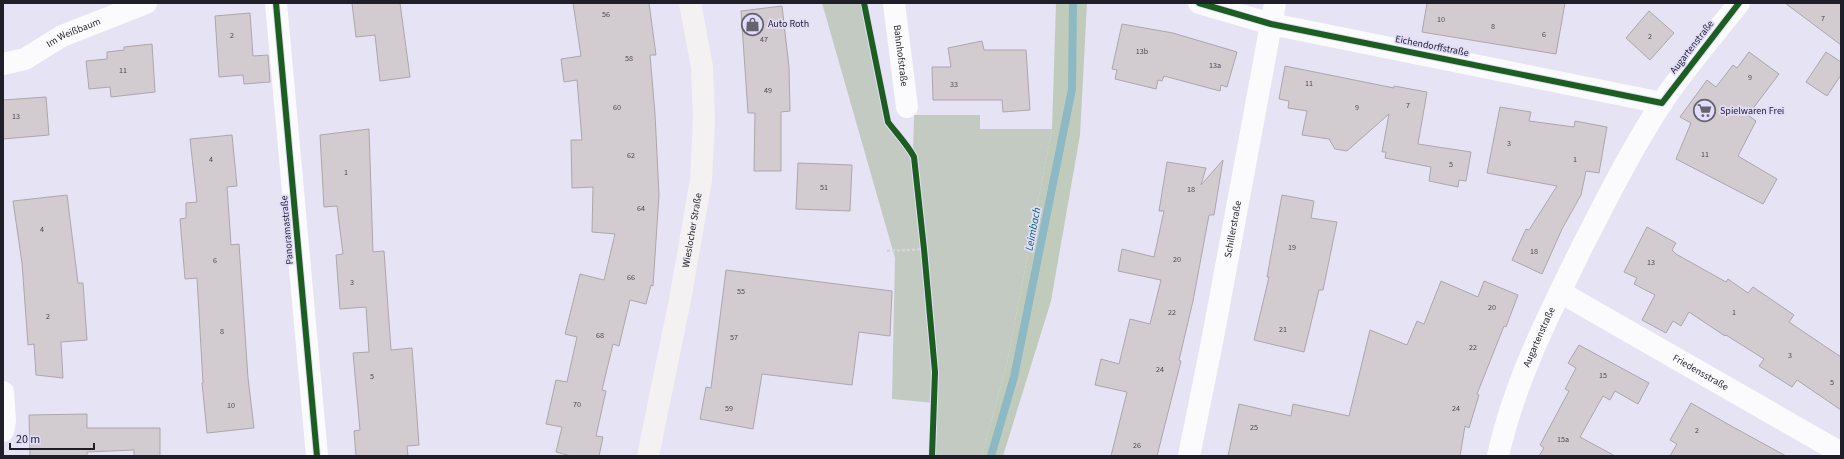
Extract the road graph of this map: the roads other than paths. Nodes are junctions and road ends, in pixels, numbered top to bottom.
1 (146, 3) edge
2 (276, 3) edge
3 (690, 3) edge
4 (894, 3) edge
5 (1199, 3) edge
6 (1739, 3) edge
7 (1273, 13) edge
8 (3, 64) edge
9 (1662, 103) junction
10 (907, 107) dead end
11 (1560, 292) junction
12 (3, 392) edge
13 (3, 432) edge
14 (1841, 453) edge
15 (317, 456) edge
16 (648, 456) edge
17 (1189, 456) edge
18 (1498, 456) edge

1 - 8 street, Im Weißbaum
2 - 15 street, Panoramastraße
3 - 16 main road, Wieslocher Straße
4 - 10 street, Bahnhofstraße
5 - 7 street, Eichendorffstraße
6 - 9 street, Augartenstraße
7 - 9 street, Eichendorffstraße
7 - 17 street, Schillerstraße
9 - 11 street, Augartenstraße
11 - 14 street, Friedensstraße
11 - 18 street, Augartenstraße
12 - 13 street

